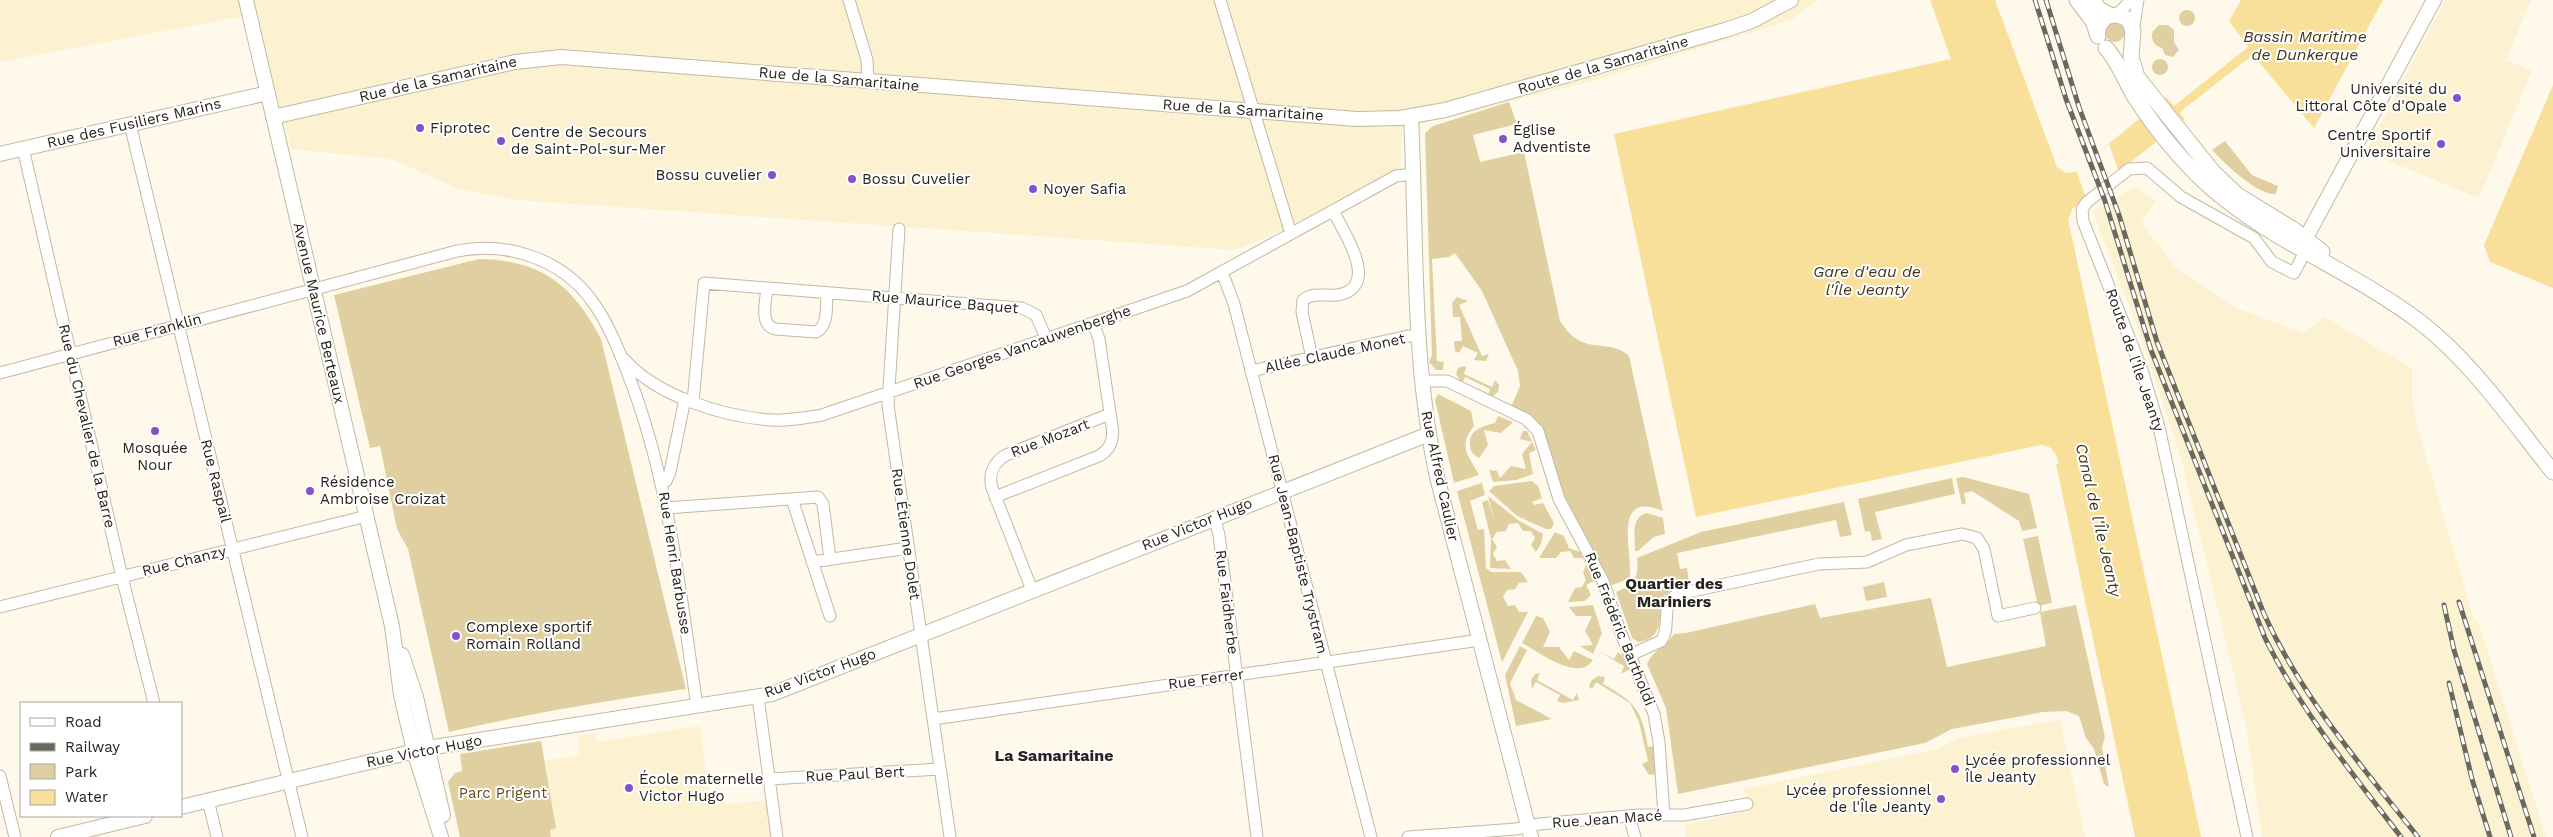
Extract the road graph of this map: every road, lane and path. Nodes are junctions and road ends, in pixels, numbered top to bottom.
1 (246, 0) edge
2 (849, 0) edge
3 (1220, 0) edge
4 (1791, 0) edge
5 (2077, 0) edge
6 (2092, 0) edge
7 (2130, 0) edge
8 (2138, 0) edge
9 (2434, 0) edge
10 (2113, 15) junction
11 (2098, 34) junction
12 (2133, 35) junction
13 (2106, 48) junction
14 (868, 82) junction
15 (268, 93) junction
16 (2146, 101) junction
17 (1253, 111) junction
18 (273, 117) junction
19 (1411, 117) junction
20 (130, 124) junction
21 (23, 148) junction
22 (0, 154) edge
23 (1414, 174) junction
24 (1333, 211) junction
25 (899, 229) dead end
26 (1290, 234) junction
27 (2306, 244) junction
28 (1222, 272) junction
29 (704, 283) joint
30 (314, 288) junction
31 (767, 288) junction
32 (827, 293) junction
33 (895, 298) junction
34 (1093, 323) junction
35 (178, 325) junction
36 (1420, 336) junction
37 (1046, 338) junction
38 (70, 354) junction
39 (620, 354) junction
40 (1312, 358) junction
41 (1251, 371) junction
42 (0, 373) edge
43 (1423, 381) junction
44 (888, 394) junction
45 (689, 400) junction
46 (1110, 414) junction
47 (1429, 434) junction
48 (2553, 472) edge
49 (661, 479) junction
50 (1281, 491) junction
51 (995, 497) junction
52 (792, 498) junction
53 (666, 508) junction
54 (367, 516) junction
55 (1214, 517) junction
56 (908, 548) junction
57 (232, 549) junction
58 (830, 559) junction
59 (812, 562) junction
60 (122, 577) junction
61 (1032, 590) junction
62 (0, 607) edge
63 (2035, 608) dead end
64 (830, 616) dead end
65 (921, 635) junction
66 (1480, 640) junction
67 (1630, 655) junction
68 (1326, 662) junction
69 (1236, 675) junction
70 (758, 697) junction
71 (154, 702) edge
72 (698, 706) junction
73 (933, 719) junction
74 (421, 750) junction
75 (940, 769) junction
76 (0, 776) edge
77 (770, 779) junction
78 (288, 781) junction
79 (208, 800) junction
80 (1747, 804) dead end
81 (182, 807) edge
82 (1664, 815) junction
83 (1629, 816) junction
84 (142, 817) edge
85 (1530, 832) edge
86 (87, 834) edge
87 (14, 837) edge
88 (58, 837) edge
89 (217, 837) edge
90 (302, 837) edge
91 (441, 837) edge
92 (445, 837) edge
93 (777, 837) edge
94 (950, 837) edge
95 (1257, 837) edge
96 (1371, 837) edge
97 (1408, 837) edge
98 (1635, 837) edge
99 (2247, 837) edge

1 - 15 street, Avenue Maurice Berteaux
2 - 14 street
3 - 17 street
4 - 19 street, Route de la Samaritaine
5 - 11 main road
6 - 10 main road
7 - 10 street
8 - 12 street
9 - 27 street
10 - 11 main road
10 - 12 main road
11 - 13 main road
12 - 13 main road
12 - 16 main road
13 - 16 main road
14 - 17 street, Rue de la Samaritaine
14 - 18 street, Rue de la Samaritaine
15 - 18 street, Avenue Maurice Berteaux
15 - 20 street, Rue des Fusiliers Marins
16 - 27 main road
16 - 27 main road
17 - 19 street, Rue de la Samaritaine
17 - 26 street
18 - 30 street, Avenue Maurice Berteaux
19 - 23 street, Rue Alfred Caulier
20 - 21 street, Rue des Fusiliers Marins
20 - 35 street, Rue Raspail
21 - 22 street, Rue des Fusiliers Marins
21 - 38 street, Rue du Chevalier de la Barre
23 - 24 street, Rue Georges Vancauwenberghe
23 - 36 street, Rue Alfred Caulier
24 - 26 street, Rue Georges Vancauwenberghe
24 - 40 street
25 - 33 street, Rue Étienne Dolet
26 - 28 street, Rue Georges Vancauwenberghe
27 - 48 main road
27 - 99 street, Route de l'Île Jeanty
28 - 34 street, Rue Georges Vancauwenberghe
28 - 41 street, Rue Jean-Baptiste Trystram
29 - 31 street, Rue Maurice Baquet
29 - 45 street, Rue Henri Barbusse
30 - 35 street, Rue Franklin
30 - 39 street, Rue Franklin
30 - 54 street, Avenue Maurice Berteaux
31 - 32 street, Rue Maurice Baquet
31 - 32 street
32 - 33 street, Rue Maurice Baquet
33 - 37 street, Rue Maurice Baquet
33 - 44 street, Rue Étienne Dolet
34 - 37 street, Rue Georges Vancauwenberghe
34 - 46 street, Rue Mozart
35 - 38 street, Rue Franklin
35 - 57 street, Rue Raspail
36 - 40 street, Allée Claude Monet
36 - 43 street, Rue Alfred Caulier
37 - 44 street, Rue Georges Vancauwenberghe
38 - 42 street, Rue Franklin
38 - 60 street, Rue du Chevalier de la Barre
39 - 45 street, Rue Georges Vancauwenberghe
39 - 49 street, Rue Franklin
40 - 41 street, Allée Claude Monet
41 - 50 street, Rue Jean-Baptiste Trystram
43 - 47 street, Rue Alfred Caulier
43 - 67 street, Rue Frédéric Bartholdi
44 - 45 street, Rue Georges Vancauwenberghe
44 - 56 street, Rue Étienne Dolet
45 - 49 street, Rue Henri Barbusse
46 - 51 street, Rue Mozart
46 - 51 street, Rue Mozart
47 - 50 street, Rue Victor Hugo
47 - 66 street, Rue Alfred Caulier
49 - 53 street, Rue Henri Barbusse
50 - 55 street, Rue Victor Hugo
50 - 68 street, Rue Jean-Baptiste Trystram
51 - 61 street, Rue Mozart
52 - 53 street
52 - 58 street
52 - 59 street
53 - 72 street, Rue Henri Barbusse
54 - 57 street, Rue Chanzy
54 - 74 street, Avenue Maurice Berteaux
55 - 61 street, Rue Victor Hugo
55 - 69 street, Rue Faidherbe
56 - 58 street
56 - 65 street, Rue Étienne Dolet
57 - 60 street, Rue Chanzy
57 - 78 street, Rue Raspail
58 - 59 street
59 - 64 street
60 - 62 street, Rue Chanzy
60 - 71 street, Rue du Chevalier de la Barre
61 - 65 street, Rue Victor Hugo
63 - 67 street
65 - 70 street, Rue Victor Hugo
65 - 73 street, Rue Étienne Dolet
66 - 68 street, Rue Ferrer
66 - 85 street, Rue Alfred Caulier
67 - 82 street, Rue Frédéric Bartholdi
68 - 69 street, Rue Ferrer
68 - 96 street, Rue Jean-Baptiste Trystram
69 - 73 street, Rue Ferrer
69 - 95 street, Rue Faidherbe
70 - 72 street, Rue Victor Hugo
70 - 77 street
72 - 74 street, Rue Victor Hugo
73 - 75 street, Rue Étienne Dolet
74 - 78 street, Rue Victor Hugo
74 - 91 street, Avenue Maurice Berteaux
74 - 92 street, Avenue Maurice Berteaux
75 - 77 street, Rue Paul Bert
75 - 94 street, Rue Étienne Dolet
76 - 87 street
77 - 93 street
78 - 79 street, Rue Victor Hugo
78 - 90 street, Rue Raspail
79 - 81 street, Rue Victor Hugo
79 - 89 street
80 - 82 street, Rue Jean Macé
82 - 83 street, Rue Jean Macé
83 - 85 street, Rue Jean Macé
83 - 98 street
84 - 86 street
85 - 97 street, Rue Jean Macé
86 - 88 street

